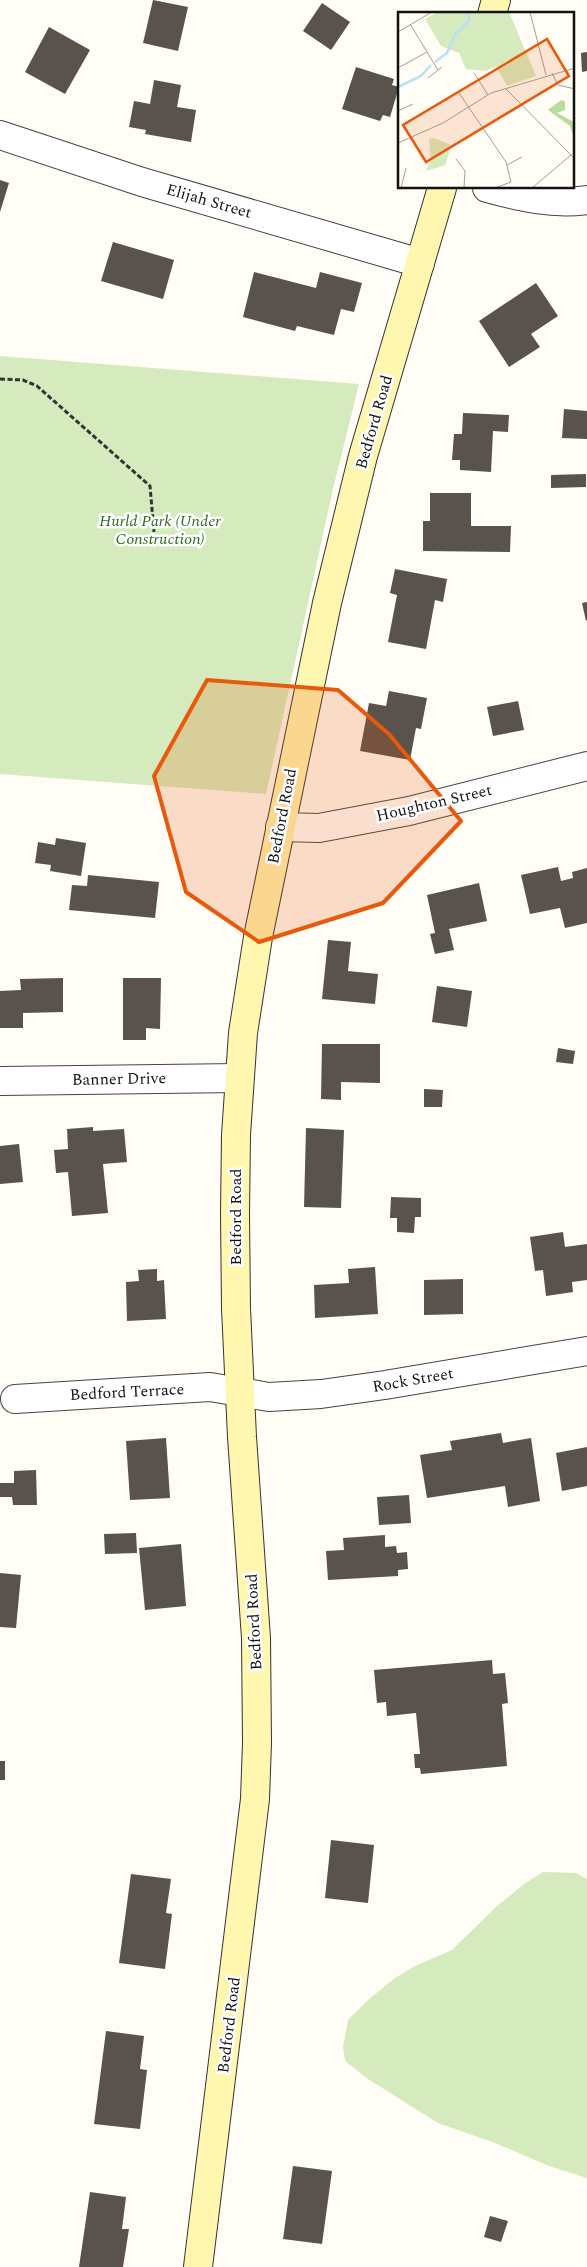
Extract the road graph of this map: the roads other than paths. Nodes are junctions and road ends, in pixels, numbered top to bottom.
1 (0, 135) edge
2 (442, 189) edge
3 (492, 189) edge
4 (587, 200) edge
5 (420, 263) junction
6 (587, 766) edge
7 (280, 827) junction
8 (239, 1078) junction
9 (0, 1081) edge
10 (587, 1351) edge
11 (239, 1392) junction
12 (15, 1399) dead end
13 (198, 2267) edge

1 - 5 street, Elijah Street
2 - 5 street, Bedford Road
3 - 4 street
5 - 7 street, Bedford Road
6 - 7 street, Houghton Street
7 - 8 street, Bedford Road
8 - 9 street, Banner Drive
8 - 11 street, Bedford Road
10 - 11 street, Rock Street
11 - 12 street, Bedford Terrace
11 - 13 street, Bedford Road

